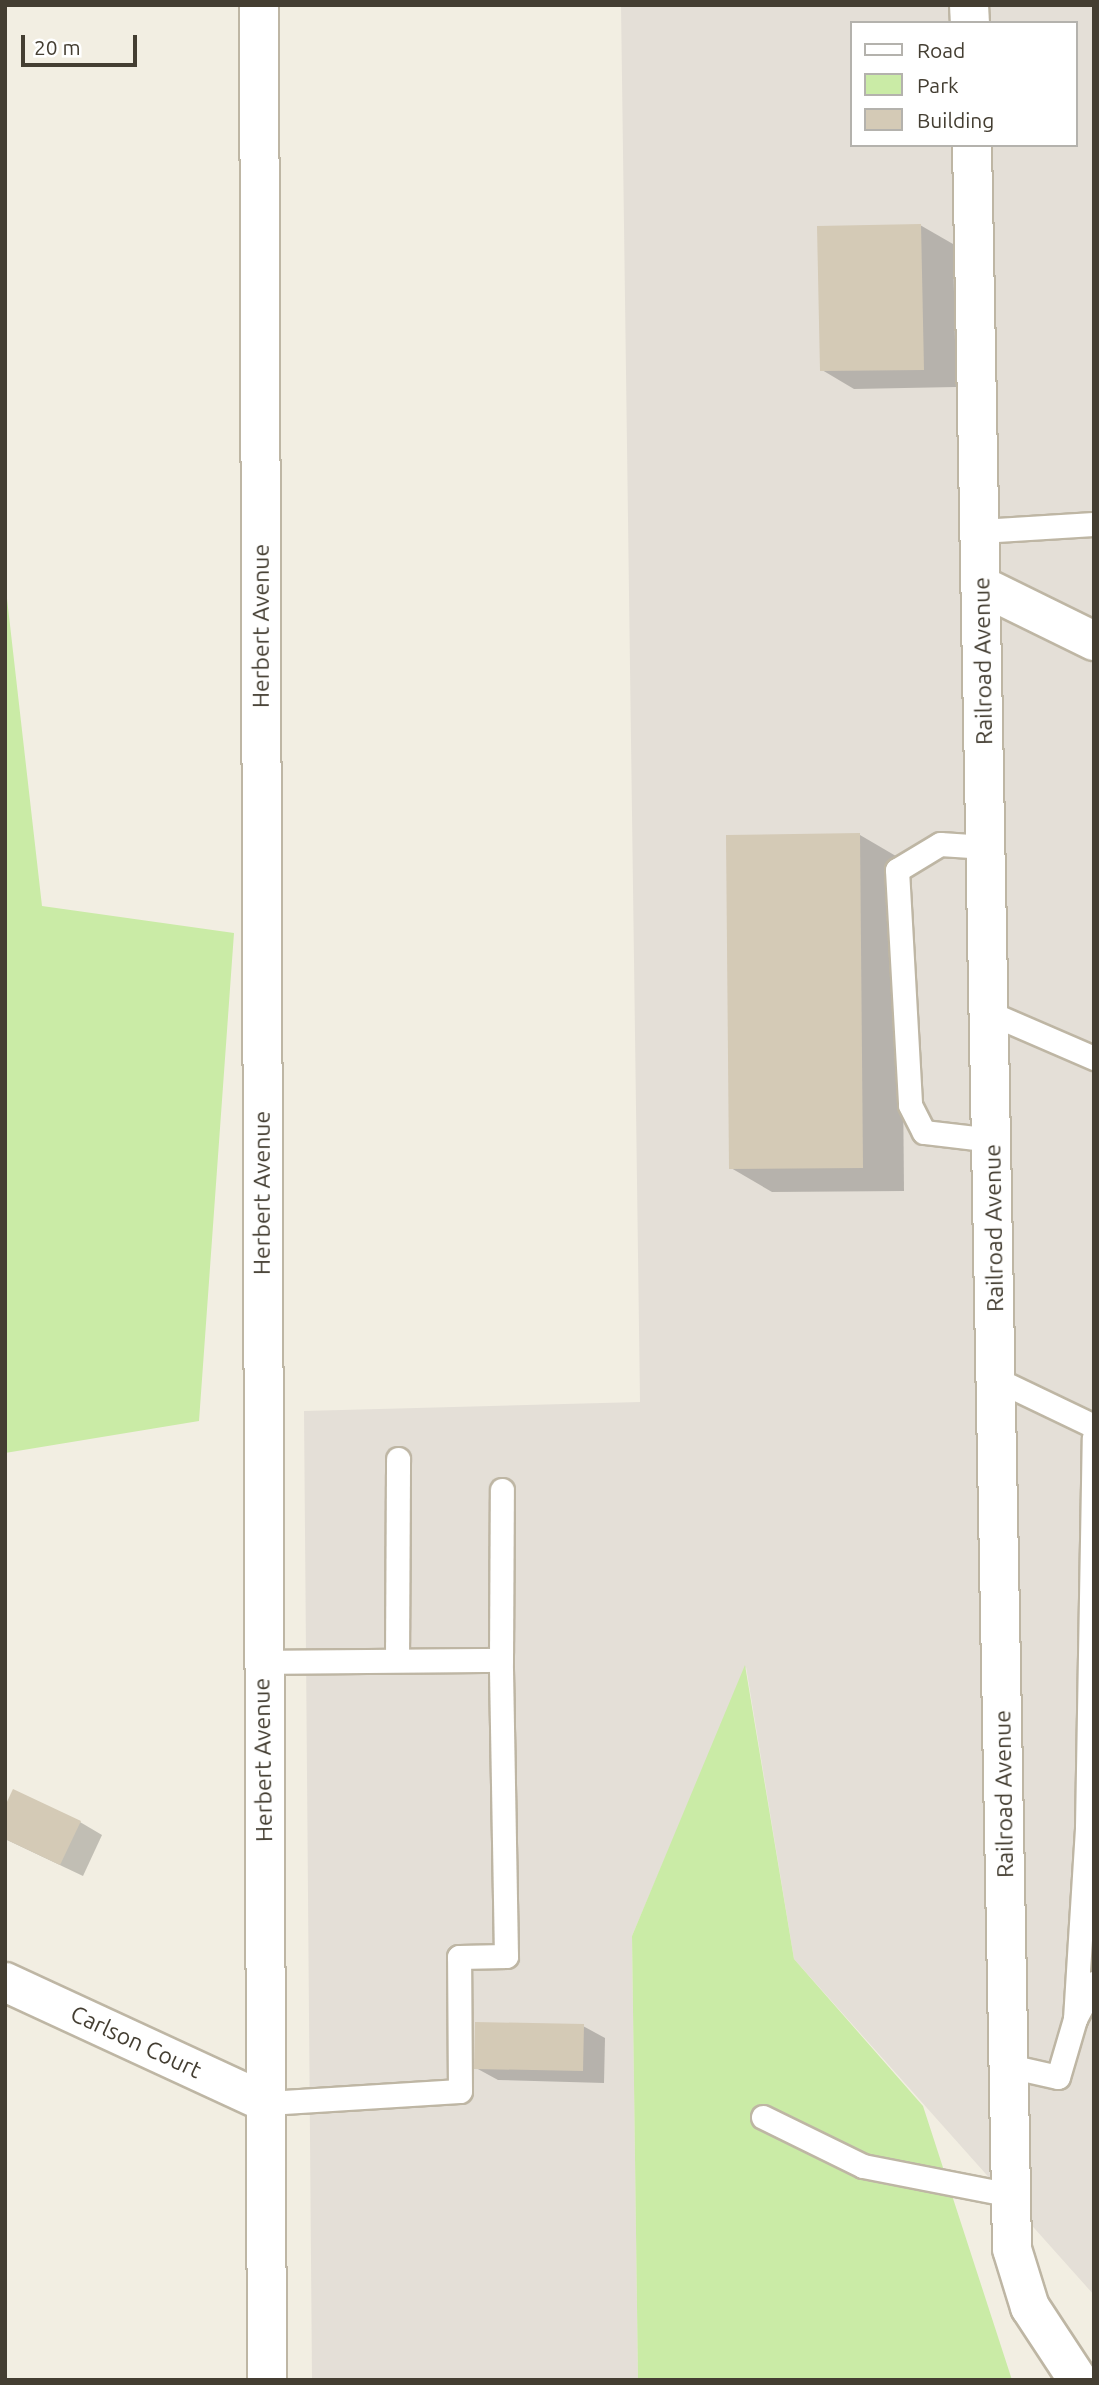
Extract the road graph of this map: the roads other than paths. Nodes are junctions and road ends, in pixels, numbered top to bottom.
1 (258, 5) edge
2 (972, 147) edge
3 (1094, 524) edge
4 (980, 531) junction
5 (982, 586) junction
6 (1094, 641) edge
7 (986, 847) junction
8 (990, 1013) junction
9 (1094, 1058) edge
10 (992, 1140) junction
11 (998, 1380) junction
12 (1094, 1426) edge
13 (1094, 1437) edge
14 (398, 1459) dead end
15 (502, 1490) dead end
16 (397, 1660) junction
17 (501, 1660) junction
18 (262, 1662) junction
19 (5, 1982) edge
20 (1094, 1983) edge
21 (1075, 2019) junction
22 (1009, 2066) junction
23 (267, 2103) junction
24 (763, 2117) dead end
25 (1011, 2195) junction
26 (267, 2380) edge
27 (1078, 2380) edge

1 - 18 street, Herbert Avenue
2 - 4 street, Railroad Avenue
3 - 4 lane
4 - 5 street, Railroad Avenue
5 - 6 street
5 - 7 street, Railroad Avenue
7 - 8 street, Railroad Avenue
7 - 10 lane
8 - 9 lane
8 - 10 street, Railroad Avenue
10 - 11 street, Railroad Avenue
11 - 12 lane
11 - 22 street, Railroad Avenue
13 - 21 lane
14 - 16 lane
15 - 17 lane
16 - 17 lane
16 - 18 lane
17 - 23 lane
18 - 23 street, Herbert Avenue
19 - 23 street, Carlson Court
20 - 21 lane
21 - 22 lane
22 - 25 street, Railroad Avenue
23 - 26 street, Herbert Avenue
24 - 25 lane
25 - 27 street, Railroad Avenue

